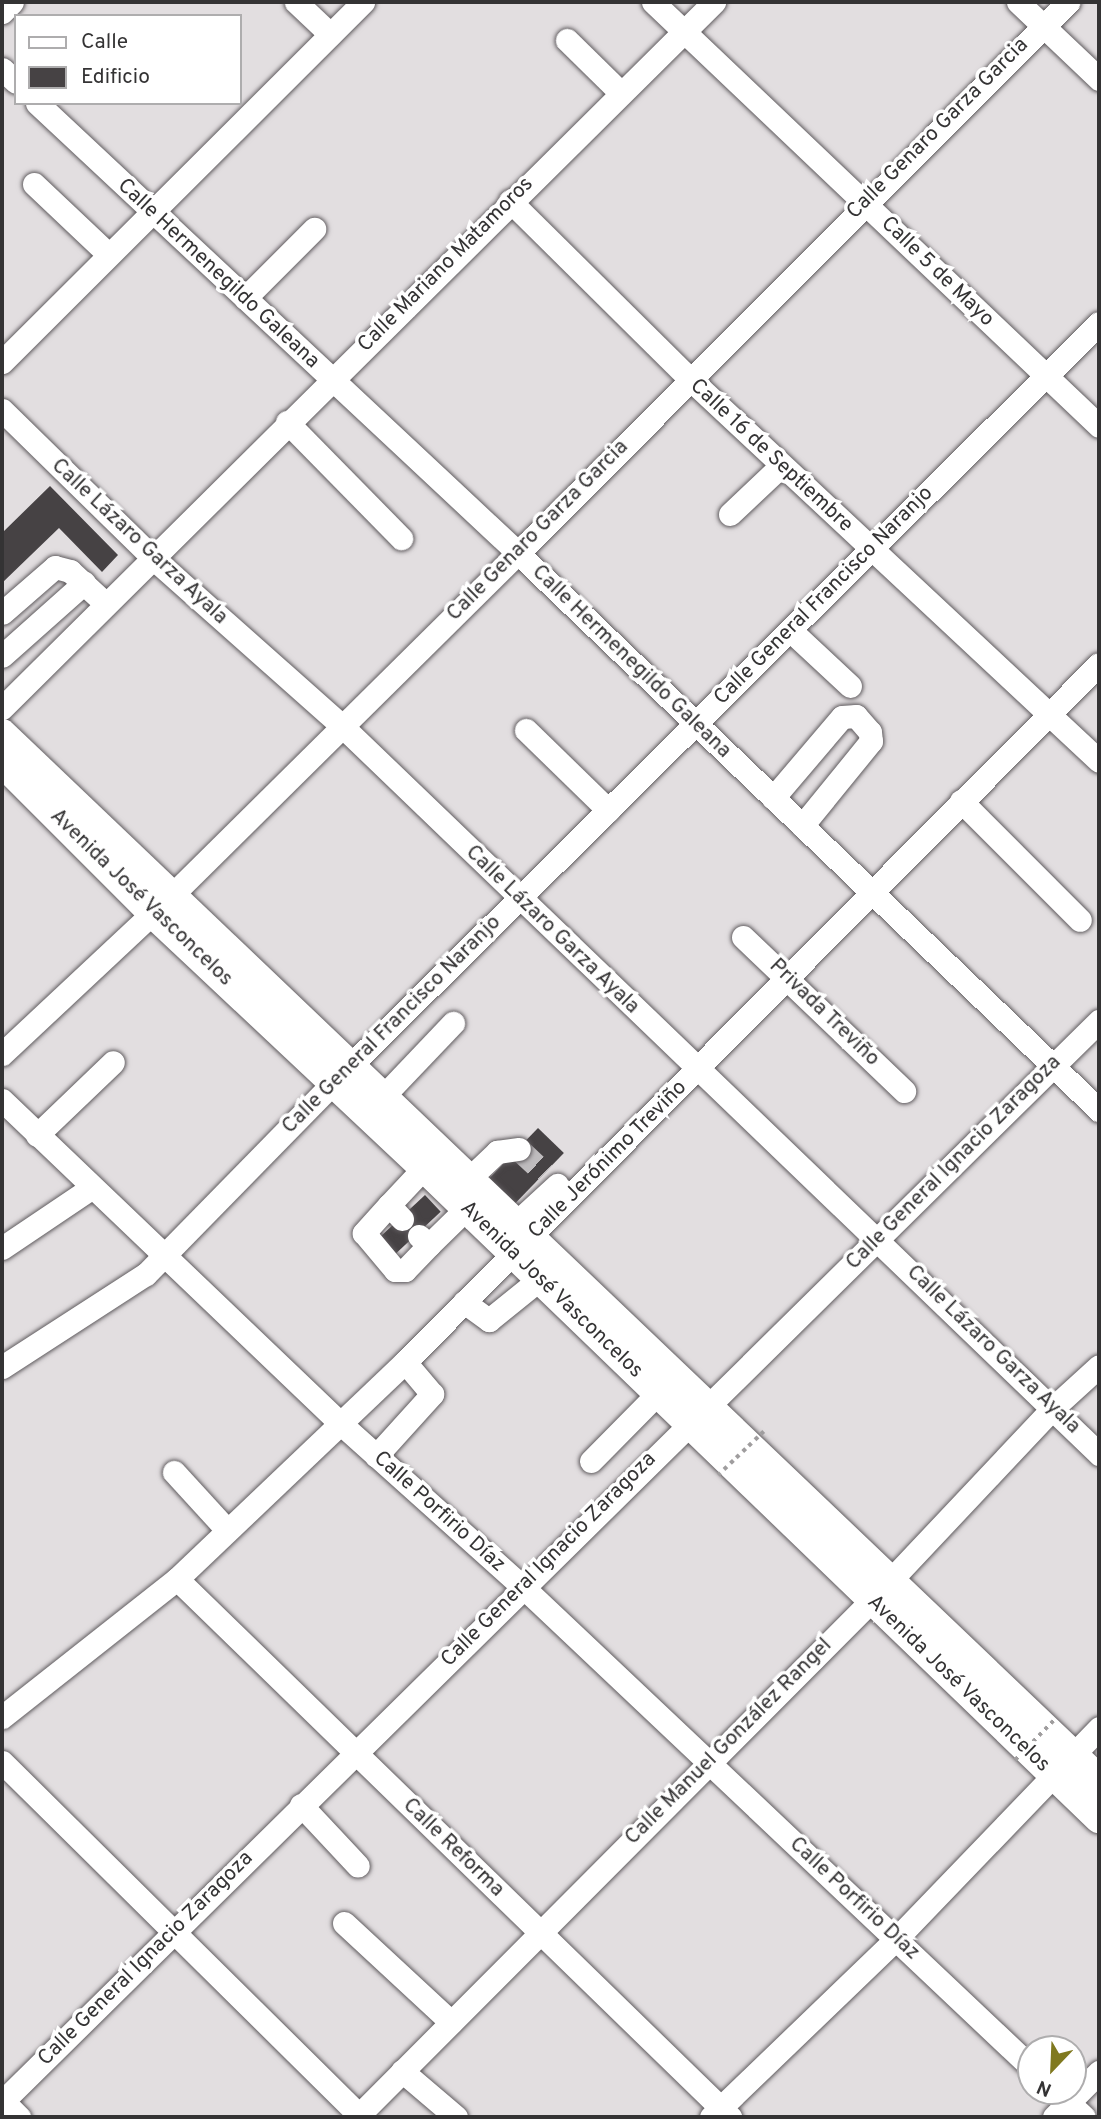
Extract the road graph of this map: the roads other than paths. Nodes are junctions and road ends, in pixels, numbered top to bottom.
1 (12, 2) edge
2 (296, 2) edge
3 (363, 2) edge
4 (653, 2) edge
5 (714, 2) edge
6 (1018, 2) edge
7 (1068, 2) edge
8 (2, 12) edge
9 (1043, 26) junction
10 (684, 32) junction
11 (330, 34) junction
12 (567, 40) dead end
13 (1099, 79) edge
14 (620, 92) junction
15 (39, 105) edge
16 (34, 184) dead end
17 (510, 201) junction
18 (865, 202) junction
19 (151, 212) junction
20 (314, 229) dead end
21 (107, 253) junction
22 (245, 298) junction
23 (1099, 323) edge
24 (2, 362) edge
25 (1046, 376) junction
26 (332, 379) junction
27 (689, 379) junction
28 (2, 410) edge
29 (287, 422) junction
30 (1099, 426) edge
31 (781, 466) junction
32 (730, 514) dead end
33 (401, 538) dead end
34 (869, 549) junction
35 (518, 554) junction
36 (154, 559) junction
37 (83, 583) junction
38 (106, 604) junction
39 (2, 613) edge
40 (790, 630) junction
41 (2, 656) edge
42 (1099, 664) edge
43 (850, 686) dead end
44 (2, 708) edge
45 (1048, 714) junction
46 (341, 725) junction
47 (697, 725) junction
48 (526, 730) dead end
49 (2, 734) edge
50 (1099, 761) edge
51 (2, 762) edge
52 (773, 798) junction
53 (961, 801) junction
54 (608, 810) junction
55 (803, 826) junction
56 (872, 891) junction
57 (518, 899) junction
58 (162, 904) junction
59 (1080, 920) dead end
60 (743, 937) dead end
61 (789, 977) junction
62 (1099, 1021) edge
63 (453, 1023) dead end
64 (2, 1054) edge
65 (113, 1062) dead end
66 (1053, 1065) junction
67 (700, 1069) junction
68 (343, 1074) junction
69 (904, 1091) dead end
70 (2, 1100) edge
71 (375, 1105) junction
72 (1099, 1110) edge
73 (37, 1135) junction
74 (519, 1149) dead end
75 (433, 1159) junction
76 (91, 1188) junction
77 (468, 1193) junction
78 (878, 1238) junction
79 (514, 1239) junction
80 (2, 1248) edge
81 (163, 1255) junction
82 (549, 1272) junction
83 (464, 1302) junction
84 (405, 1362) junction
85 (1099, 1366) edge
86 (2, 1367) edge
87 (667, 1384) junction
88 (1053, 1408) junction
89 (697, 1413) junction
90 (340, 1423) junction
91 (1099, 1454) edge
92 (376, 1456) junction
93 (591, 1461) dead end
94 (174, 1472) dead end
95 (226, 1529) junction
96 (177, 1580) junction
97 (523, 1587) junction
98 (880, 1591) junction
99 (2, 1717) edge
100 (1099, 1728) edge
101 (354, 1752) junction
102 (2, 1762) edge
103 (709, 1762) junction
104 (1063, 1765) junction
105 (1099, 1780) edge
106 (301, 1805) junction
107 (1099, 1818) edge
108 (358, 1866) dead end
109 (344, 1923) dead end
110 (540, 1932) junction
111 (171, 1934) junction
112 (896, 1939) junction
113 (451, 2022) junction
114 (1017, 2054) edge
115 (402, 2071) junction
116 (1099, 2072) edge
117 (8, 2107) edge
118 (1066, 2107) edge
119 (720, 2114) edge
120 (359, 2117) edge
121 (456, 2117) edge

1 - 8 street
2 - 11 street
3 - 11 street
4 - 10 street, Calle 5 de Mayo
5 - 10 street, Calle Mariano Matamoros
6 - 9 street
7 - 9 street, Calle Genaro Garza Garcia
9 - 13 street
9 - 18 street, Calle Genaro Garza Garcia
10 - 14 street, Calle Mariano Matamoros
10 - 18 street, Calle 5 de Mayo
11 - 19 street
12 - 14 street
14 - 17 street, Calle Mariano Matamoros
15 - 19 street, Calle Hermenegildo Galeana
16 - 21 street
17 - 26 street, Calle Mariano Matamoros
17 - 27 street, Calle 16 de Septiembre
18 - 25 street, Calle 5 de Mayo
18 - 27 street, Calle Genaro Garza Garcia
19 - 21 street
19 - 22 street, Calle Hermenegildo Galeana
20 - 22 street
21 - 24 street
22 - 26 street, Calle Hermenegildo Galeana
23 - 25 street, Calle General Francisco Naranjo
25 - 30 street, Calle 5 de Mayo
25 - 34 street, Calle General Francisco Naranjo
26 - 29 street, Calle Mariano Matamoros
26 - 35 street, Calle Hermenegildo Galeana
27 - 31 street, Calle 16 de Septiembre
27 - 35 street, Calle Genaro Garza Garcia
28 - 36 street, Calle Lázaro Garza Ayala
29 - 33 street
29 - 36 street, Calle Mariano Matamoros
31 - 32 street
31 - 34 street, Calle 16 de Septiembre
34 - 40 street, Calle General Francisco Naranjo
34 - 45 street, Calle 16 de Septiembre
35 - 46 street, Calle Genaro Garza Garcia
35 - 47 street, Calle Hermenegildo Galeana
36 - 38 street, Calle Mariano Matamoros
36 - 46 street, Calle Lázaro Garza Ayala
37 - 38 street
37 - 39 street
37 - 41 street
38 - 44 street, Calle Mariano Matamoros
40 - 43 street
40 - 47 street, Calle General Francisco Naranjo
42 - 45 street, Calle Jerónimo Treviño
45 - 50 street, Calle 16 de Septiembre
45 - 53 street, Calle Jerónimo Treviño
46 - 57 street, Calle Lázaro Garza Ayala
46 - 58 street, Calle Genaro Garza Garcia
47 - 52 street, Calle Hermenegildo Galeana
47 - 54 street, Calle General Francisco Naranjo
48 - 54 street
49 - 58 main road, Avenida José Vasconcelos
51 - 58 main road, Avenida José Vasconcelos
52 - 55 street, Calle Hermenegildo Galeana
52 - 55 street
53 - 56 street, Calle Jerónimo Treviño
53 - 59 street
54 - 57 street, Calle General Francisco Naranjo
55 - 56 street, Calle Hermenegildo Galeana
56 - 61 street, Calle Jerónimo Treviño
56 - 66 street, Calle Hermenegildo Galeana
57 - 67 street, Calle Lázaro Garza Ayala
57 - 68 street, Calle General Francisco Naranjo
58 - 64 street, Calle Genaro Garza Garcia
58 - 68 main road, Avenida José Vasconcelos
60 - 61 street, Privada Treviño
61 - 67 street, Calle Jerónimo Treviño
61 - 69 street, Privada Treviño
62 - 66 street, Calle General Ignacio Zaragoza
63 - 71 street
65 - 73 street
66 - 72 street, Calle Hermenegildo Galeana
66 - 78 street, Calle General Ignacio Zaragoza
67 - 78 street, Calle Lázaro Garza Ayala
67 - 79 street, Calle Jerónimo Treviño
68 - 71 main road, Avenida José Vasconcelos
68 - 81 street, Calle General Francisco Naranjo
70 - 73 street, Calle Porfirio Díaz
71 - 75 main road, Avenida José Vasconcelos
73 - 76 street, Calle Porfirio Díaz
74 - 77 street
75 - 77 main road, Avenida José Vasconcelos
75 - 77 street
76 - 80 street
76 - 81 street, Calle Porfirio Díaz
77 - 79 main road, Avenida José Vasconcelos
78 - 88 street, Calle Lázaro Garza Ayala
78 - 89 street, Calle General Ignacio Zaragoza
79 - 82 main road, Avenida José Vasconcelos
79 - 83 street, Calle Jerónimo Treviño
81 - 86 street, Calle General Francisco Naranjo
81 - 90 street, Calle Porfirio Díaz
82 - 83 street
82 - 87 main road, Avenida José Vasconcelos
83 - 84 street, Calle Jerónimo Treviño
84 - 90 street, Calle Jerónimo Treviño
84 - 92 street
85 - 88 street, Calle Manuel González Rangel
87 - 89 main road, Avenida José Vasconcelos
87 - 93 street
88 - 91 street, Calle Lázaro Garza Ayala
88 - 98 street, Calle Manuel González Rangel
89 - 97 street, Calle General Ignacio Zaragoza
89 - 98 main road, Avenida José Vasconcelos
90 - 92 street, Calle Porfirio Díaz
90 - 95 street, Calle Jerónimo Treviño
92 - 97 street, Calle Porfirio Díaz
94 - 95 street
95 - 96 street, Calle Jerónimo Treviño
96 - 99 street, Calle Jerónimo Treviño
96 - 101 street, Calle Reforma
97 - 101 street, Calle General Ignacio Zaragoza
97 - 103 street, Calle Porfirio Díaz
98 - 103 street, Calle Manuel González Rangel
98 - 104 main road, Avenida José Vasconcelos
100 - 104 street
101 - 106 street, Calle General Ignacio Zaragoza
101 - 110 street, Calle Reforma
102 - 111 street
103 - 110 street, Calle Manuel González Rangel
103 - 112 street, Calle Porfirio Díaz
104 - 105 main road, Avenida José Vasconcelos
104 - 107 main road, Avenida José Vasconcelos
104 - 112 street
106 - 108 street
106 - 111 street, Calle General Ignacio Zaragoza
109 - 113 street
110 - 113 street, Calle Manuel González Rangel
110 - 119 street, Calle Reforma
111 - 117 street, Calle General Ignacio Zaragoza
111 - 120 street
112 - 114 street, Calle Porfirio Díaz
112 - 119 street
113 - 115 street, Calle Manuel González Rangel
115 - 120 street, Calle Manuel González Rangel
115 - 121 street
116 - 118 street

